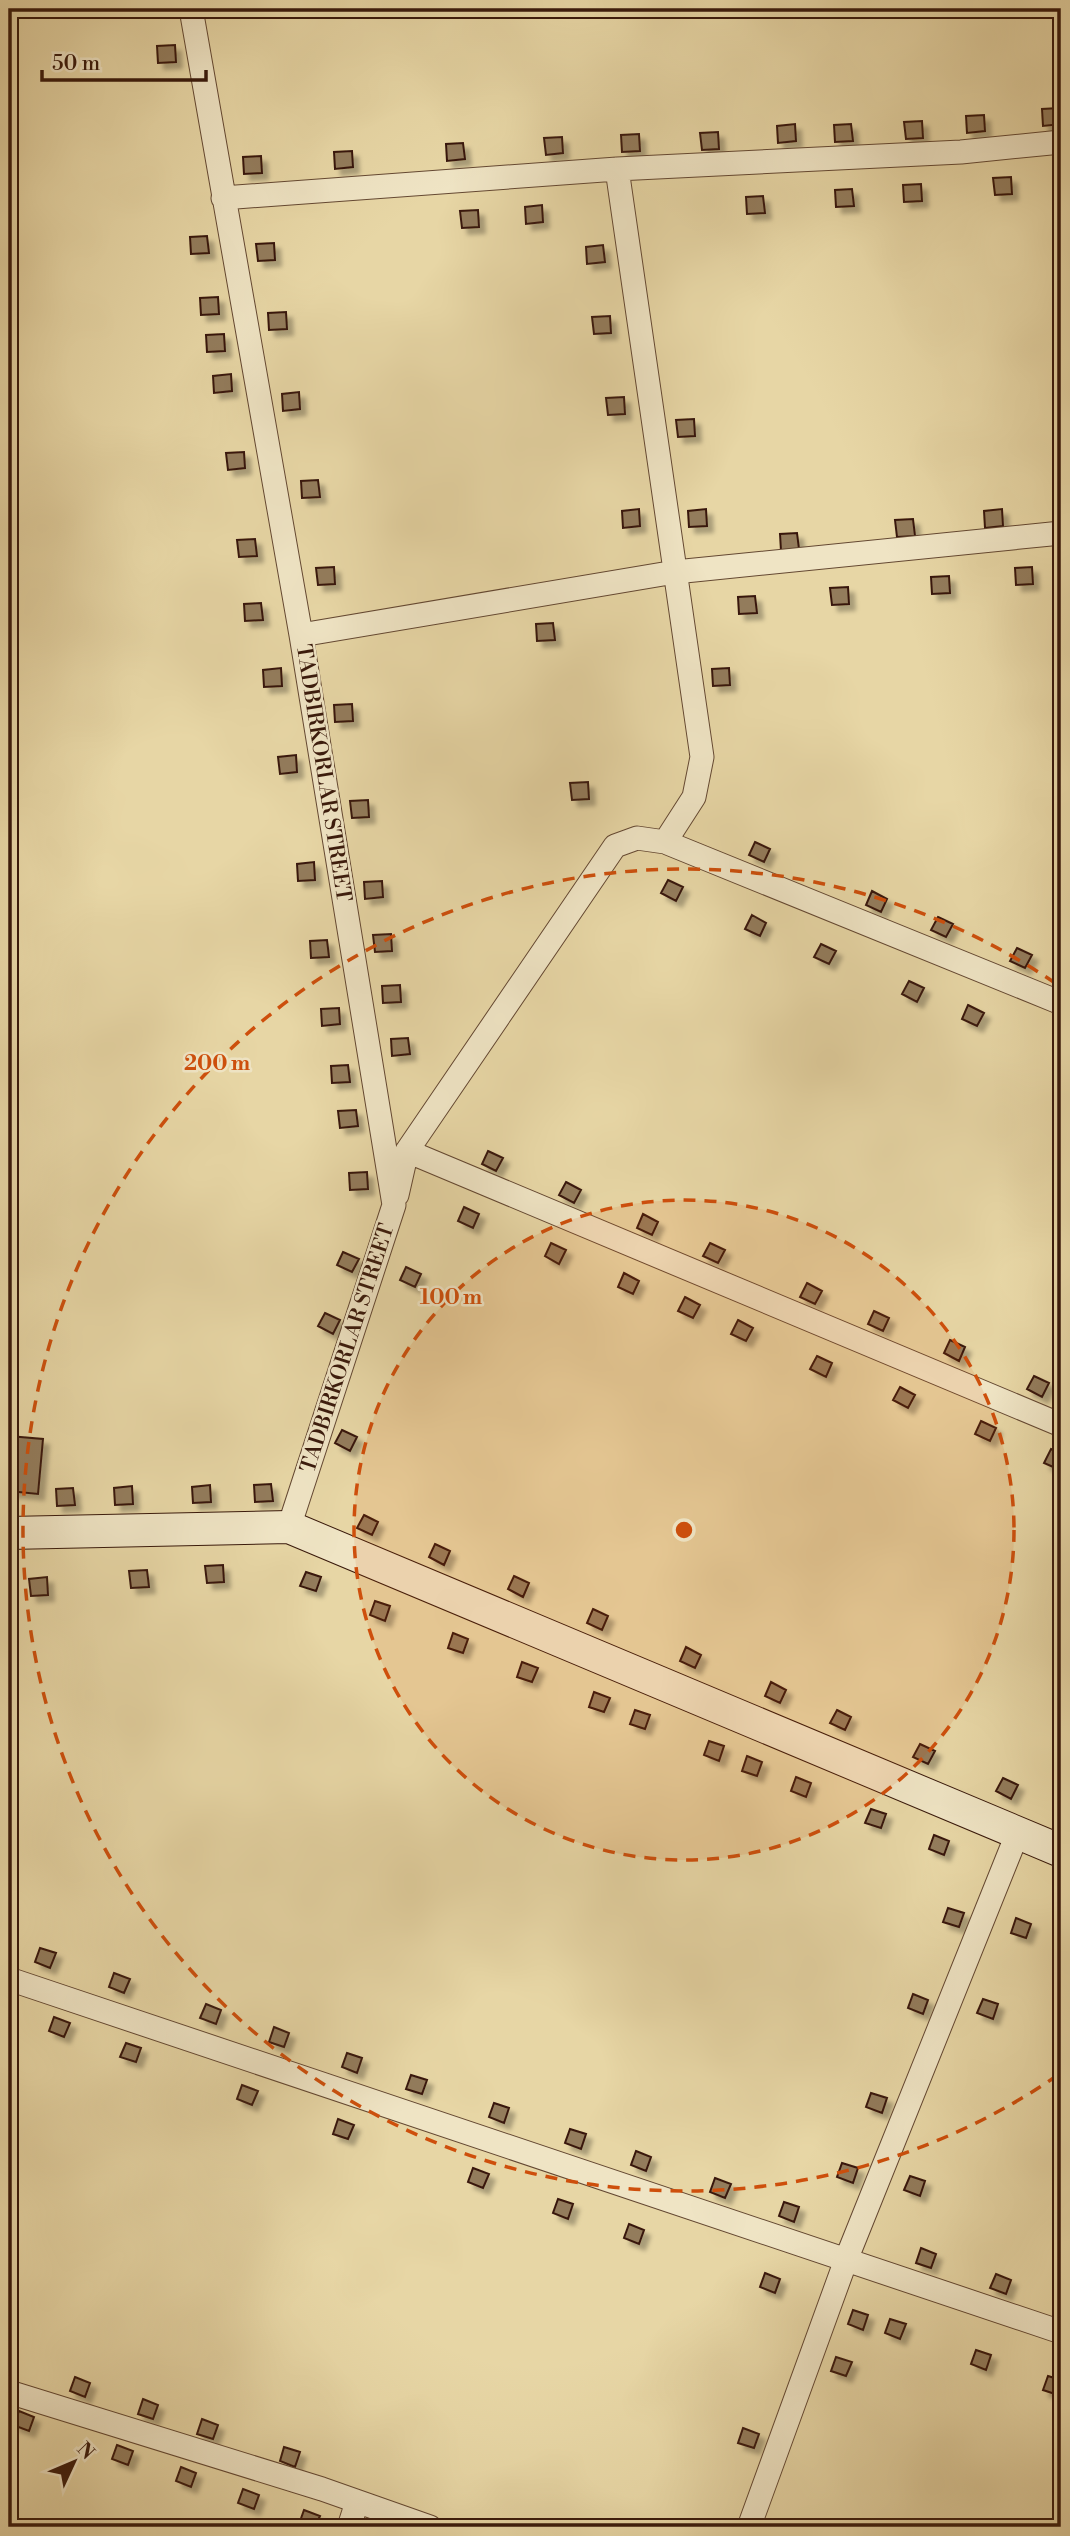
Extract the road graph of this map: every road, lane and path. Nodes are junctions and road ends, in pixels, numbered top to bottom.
1 (191, 9) edge
2 (1061, 142) edge
3 (617, 169) junction
4 (223, 198) junction
5 (1061, 533) edge
6 (675, 572) junction
7 (301, 635) junction
8 (665, 842) junction
9 (1061, 1003) edge
10 (407, 1151) junction
11 (394, 1205) junction
12 (1061, 1425) edge
13 (289, 1527) junction
14 (9, 1533) edge
15 (1018, 1832) junction
16 (1061, 1850) edge
17 (9, 1979) edge
18 (846, 2260) junction
19 (1061, 2332) edge
20 (9, 2392) edge
21 (357, 2502) junction
22 (348, 2527) edge
23 (430, 2527) edge
24 (749, 2527) edge

1 - 4 street, TADBIRKORLAR STREET
2 - 3 street
3 - 4 street
3 - 6 street
4 - 7 street, TADBIRKORLAR STREET
5 - 6 street
6 - 7 street
6 - 8 street
7 - 11 street, TADBIRKORLAR STREET
8 - 9 street
8 - 10 street
10 - 11 street
10 - 12 street
11 - 13 street, TADBIRKORLAR STREET
13 - 14 main road
13 - 15 main road
15 - 16 main road
15 - 18 street
17 - 18 street
18 - 19 street
18 - 24 street
20 - 21 street
21 - 22 street
21 - 23 street

